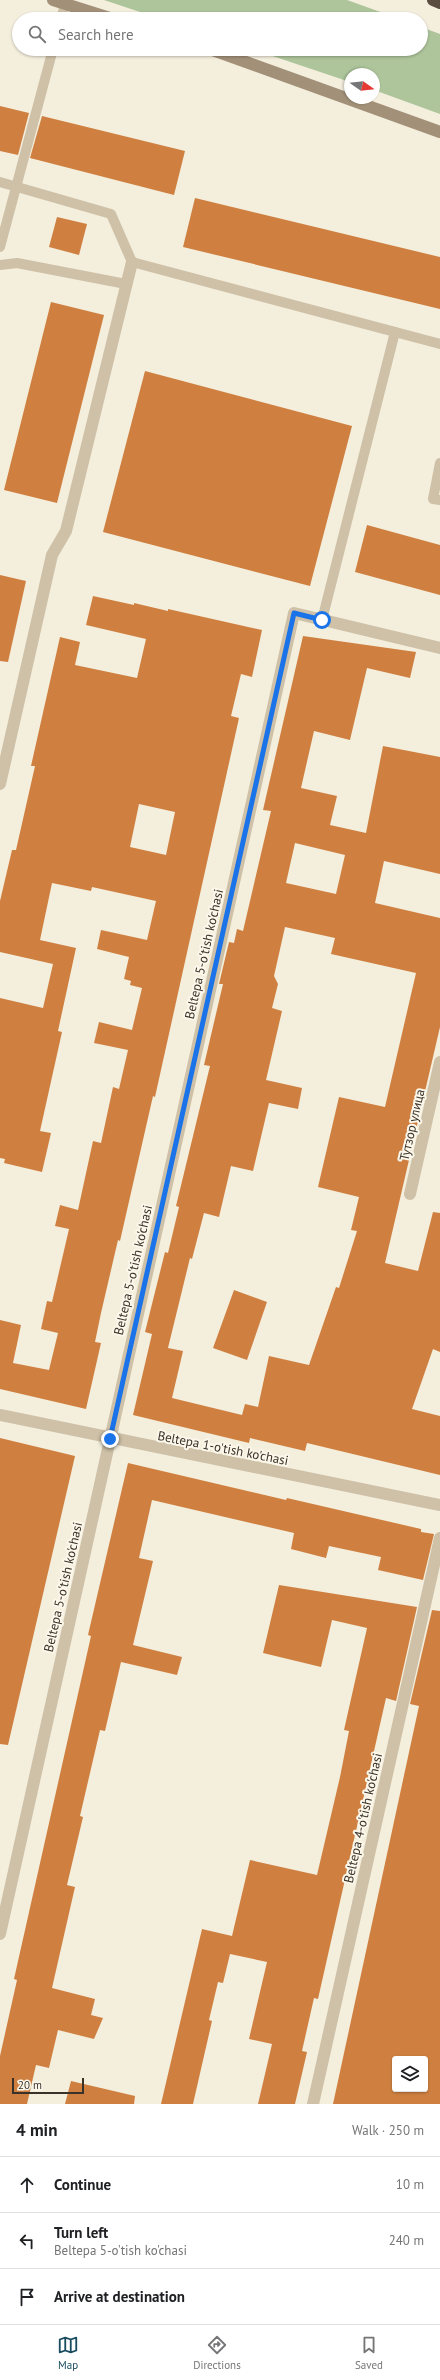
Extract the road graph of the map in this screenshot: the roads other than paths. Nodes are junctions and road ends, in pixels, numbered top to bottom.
1 (53, 0) edge
2 (433, 0) edge
3 (440, 2) edge
4 (66, 4) junction
5 (63, 12) edge
6 (91, 12) edge
7 (51, 56) edge
8 (229, 56) edge
9 (440, 132) edge
10 (0, 182) edge
11 (16, 186) junction
12 (0, 247) edge
13 (132, 262) junction
14 (0, 265) edge
15 (126, 284) junction
16 (395, 332) junction
17 (440, 344) edge
18 (440, 463) edge
19 (440, 500) edge
20 (322, 620) junction
21 (440, 648) edge
22 (0, 784) edge
23 (440, 1062) edge
24 (410, 1194) dead end
25 (0, 1416) edge
26 (110, 1439) junction
27 (440, 1505) edge
28 (440, 1538) edge
29 (0, 1934) edge
30 (313, 2104) edge

1 - 4 street
2 - 3 highway
4 - 5 lane
4 - 6 street
7 - 11 lane
8 - 9 street
10 - 11 lane
11 - 12 lane
11 - 13 lane
13 - 15 street
13 - 16 lane
14 - 15 lane
15 - 22 street
16 - 17 lane
16 - 20 lane
18 - 19 lane
20 - 21 street
20 - 26 street, Beltepa 5-o'tish ko'chasi
23 - 24 street, Тутзор улица
25 - 26 street, Beltepa 1-o'tish ko'chasi
26 - 27 street, Beltepa 1-o'tish ko'chasi
26 - 29 street, Beltepa 5-o'tish ko'chasi
28 - 30 street, Beltepa 4-o'tish ko'chasi

